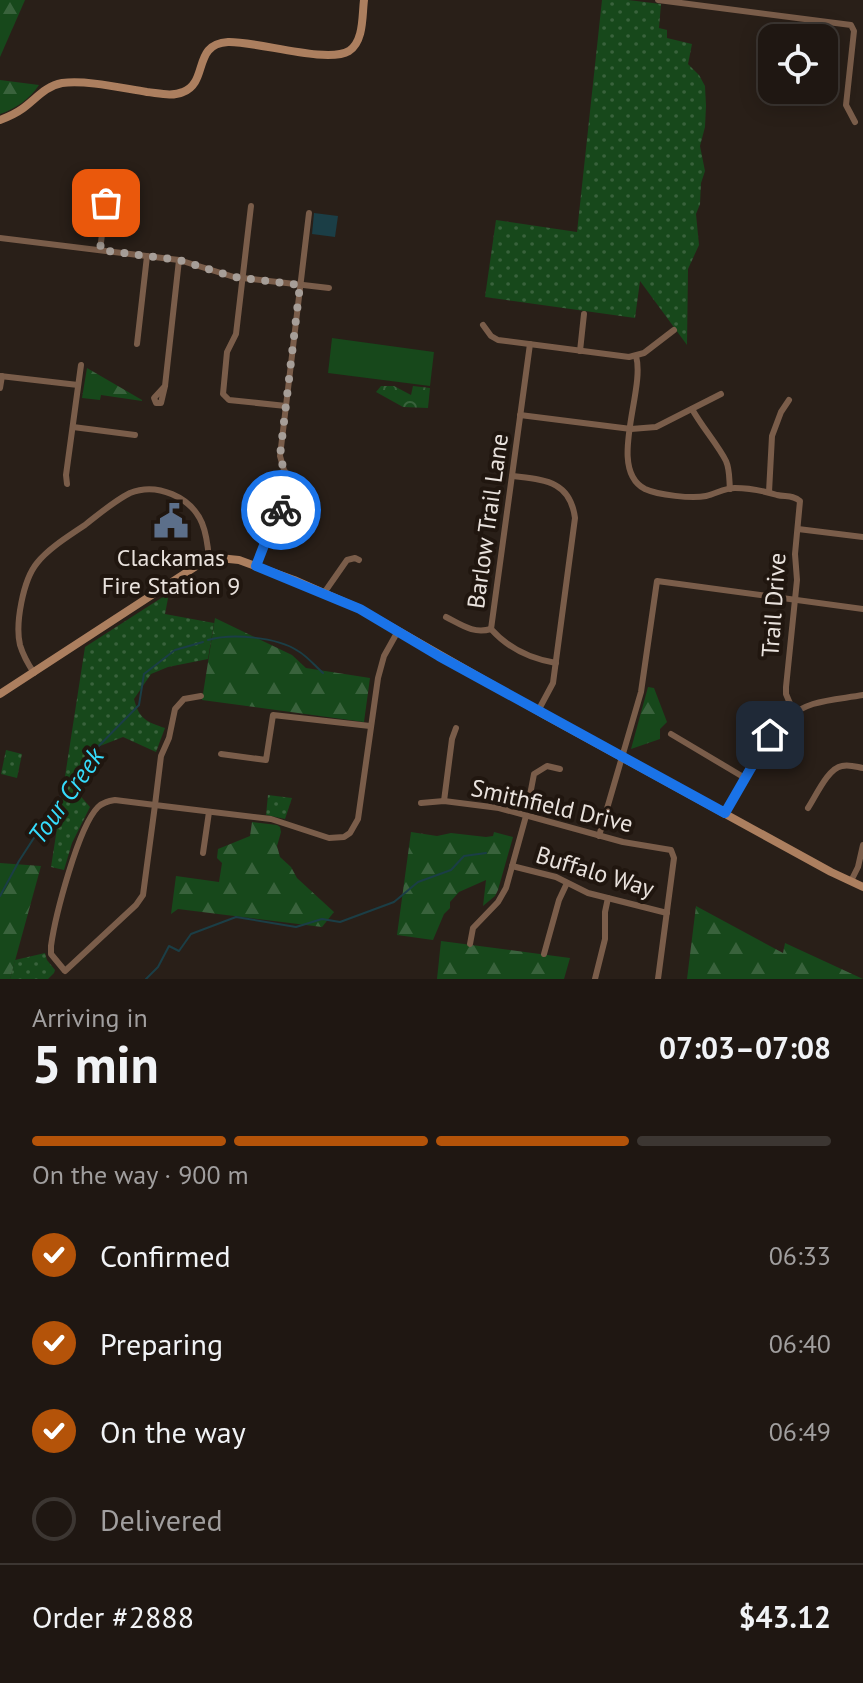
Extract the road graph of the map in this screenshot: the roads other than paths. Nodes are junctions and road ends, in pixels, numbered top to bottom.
1 (364, 0) edge
2 (658, 0) edge
3 (0, 120) edge
4 (855, 122) dead end
5 (106, 203) dead end
6 (251, 206) dead end
7 (309, 213) dead end
8 (0, 238) edge
9 (100, 250) junction
10 (147, 256) junction
11 (179, 260) junction
12 (242, 278) junction
13 (300, 285) junction
14 (329, 288) dead end
15 (584, 314) dead end
16 (483, 325) dead end
17 (674, 330) dead end
18 (137, 344) dead end
19 (530, 344) junction
20 (580, 351) junction
21 (636, 356) junction
22 (81, 365) dead end
23 (1, 376) edge
24 (78, 385) junction
25 (165, 386) dead end
26 (0, 388) edge
27 (721, 394) dead end
28 (789, 400) dead end
29 (286, 406) junction
30 (692, 409) junction
31 (520, 415) junction
32 (73, 427) junction
33 (631, 429) junction
34 (135, 435) dead end
35 (512, 476) junction
36 (67, 484) dead end
37 (730, 489) junction
38 (769, 492) junction
39 (798, 529) junction
40 (863, 537) edge
41 (209, 559) junction
42 (359, 560) dead end
43 (256, 566) junction
44 (324, 593) junction
45 (796, 599) junction
46 (863, 609) edge
47 (446, 617) dead end
48 (491, 629) junction
49 (398, 631) junction
50 (556, 663) junction
51 (34, 673) junction
52 (0, 694) edge
53 (863, 695) edge
54 (201, 696) dead end
55 (538, 711) junction
56 (794, 713) junction
57 (370, 726) junction
58 (456, 728) dead end
59 (671, 734) dead end
60 (221, 754) dead end
61 (623, 758) junction
62 (863, 768) edge
63 (560, 769) dead end
64 (745, 778) junction
65 (444, 801) junction
66 (421, 803) dead end
67 (155, 805) junction
68 (808, 808) dead end
69 (209, 812) junction
70 (725, 813) junction
71 (526, 816) junction
72 (599, 836) junction
73 (863, 845) edge
74 (203, 853) dead end
75 (512, 866) junction
76 (851, 881) junction
77 (567, 883) junction
78 (863, 887) edge
79 (608, 898) junction
80 (667, 913) junction
81 (470, 944) dead end
82 (544, 954) dead end
83 (65, 971) junction
84 (57, 979) edge
85 (595, 979) edge
86 (658, 979) edge

1 - 3 street
2 - 4 street
5 - 9 street
6 - 12 street
7 - 13 street
8 - 9 street
9 - 10 street
10 - 11 street
10 - 18 street
11 - 12 street
11 - 25 street
12 - 13 street
12 - 29 street
13 - 14 street
13 - 29 street
15 - 20 street
16 - 19 street
17 - 21 street
19 - 20 street
19 - 31 street, Barlow Trail Lane
20 - 21 street
21 - 33 street
22 - 24 street
23 - 24 street
23 - 26 street
24 - 32 street
27 - 30 street
28 - 38 street
29 - 43 street
30 - 33 street
30 - 37 street
31 - 33 street
31 - 35 street, Barlow Trail Lane
32 - 34 street
32 - 36 street
33 - 37 street
35 - 48 street, Barlow Trail Lane
35 - 50 street
37 - 38 street
38 - 39 street, Trail Drive
39 - 40 street
39 - 45 street, Trail Drive
41 - 43 street
41 - 51 street
41 - 51 street
42 - 44 street
43 - 44 street
44 - 49 street
45 - 46 street
45 - 56 street, Trail Drive
45 - 61 street
47 - 48 street
48 - 50 street, Barlow Trail Lane
49 - 55 street
49 - 57 street
50 - 55 street
51 - 52 street
53 - 56 street
54 - 67 street
55 - 61 street
56 - 64 street
57 - 60 street
57 - 69 street
58 - 65 street
59 - 64 street
61 - 70 street
61 - 72 street
62 - 68 street
63 - 71 street
64 - 70 street
65 - 66 street, Smithfield Drive
65 - 71 street, Smithfield Drive
67 - 69 street
67 - 83 street
67 - 83 street
69 - 74 street
70 - 76 street
71 - 72 street, Smithfield Drive
71 - 75 street
72 - 80 street, Smithfield Drive
73 - 76 street
75 - 77 street, Buffalo Way
75 - 81 street
76 - 78 street
77 - 79 street, Buffalo Way
77 - 82 street
79 - 80 street, Buffalo Way
79 - 85 street
80 - 86 street
83 - 84 street

